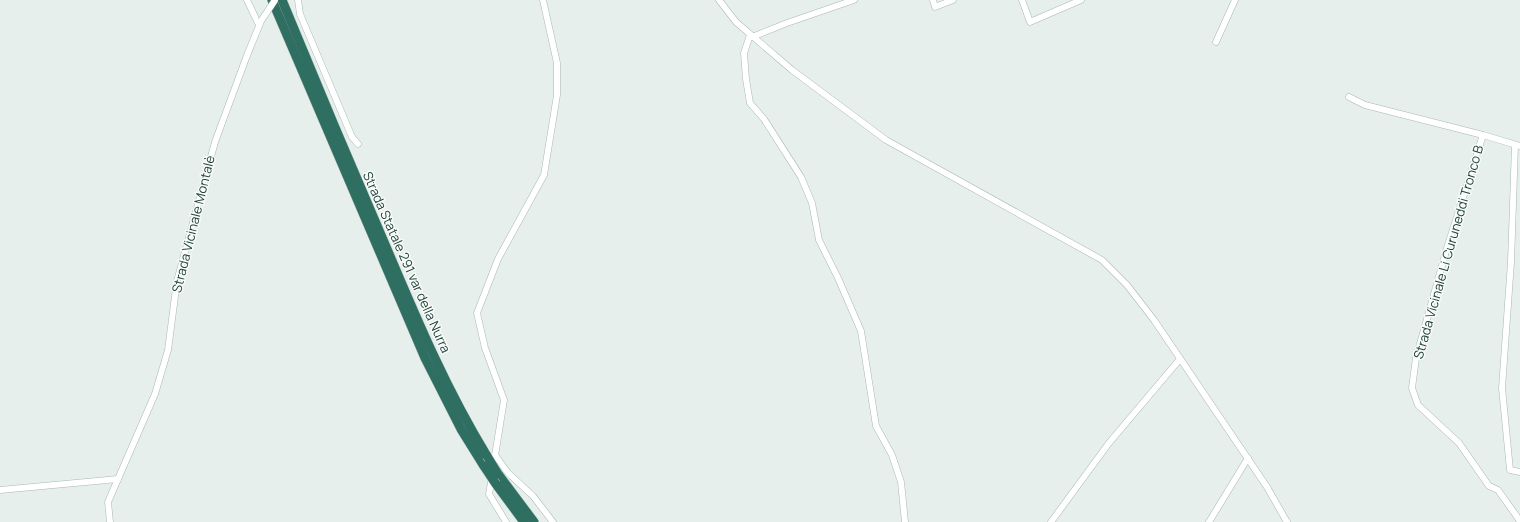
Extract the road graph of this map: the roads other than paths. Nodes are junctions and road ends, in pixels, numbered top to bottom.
1 (248, 0) edge
2 (274, 0) edge
3 (282, 0) edge
4 (298, 0) edge
5 (543, 0) edge
6 (719, 0) edge
7 (854, 0) edge
8 (933, 0) edge
9 (953, 0) edge
10 (1022, 0) edge
11 (1081, 0) edge
12 (1235, 0) edge
13 (260, 23) junction
14 (751, 36) junction
15 (1216, 42) dead end
16 (1349, 97) dead end
17 (1483, 135) junction
18 (358, 144) dead end
19 (1517, 146) edge
20 (1180, 359) junction
21 (491, 455) junction
22 (1248, 458) junction
23 (1520, 472) edge
24 (118, 479) junction
25 (0, 490) edge
26 (1520, 521) edge
27 (110, 522) edge
28 (506, 522) edge
29 (524, 522) edge
30 (534, 522) edge
31 (553, 522) edge
32 (905, 522) edge
33 (1051, 522) edge
34 (1209, 522) edge
35 (1287, 522) edge

1 - 13 street
2 - 13 street, Strada Vicinale Montalè, bridge
2 - 29 highway, Strada Statale 291 var della Nurra, bridge
3 - 21 highway, Strada Statale 291 var della Nurra
4 - 18 street
5 - 21 street
6 - 14 street
7 - 14 street
8 - 9 street
10 - 11 street
12 - 15 street
13 - 24 street, Strada Vicinale Montalè
14 - 20 street
14 - 32 street
16 - 17 street, Strada Vicinale Li Curuneddi Tronco B
17 - 19 street, Strada Vicinale Li Curuneddi Tronco B
17 - 26 street, Strada Vicinale Li Curuneddi Tronco B
19 - 23 street, Strada Vicinale Li Curuneddi Tronco B
20 - 22 street
20 - 33 street
21 - 28 street
21 - 30 highway, Strada Statale 291 var della Nurra, bridge
21 - 31 street
22 - 34 street
22 - 35 street
24 - 25 street
24 - 27 street, Strada Vicinale Montalè

